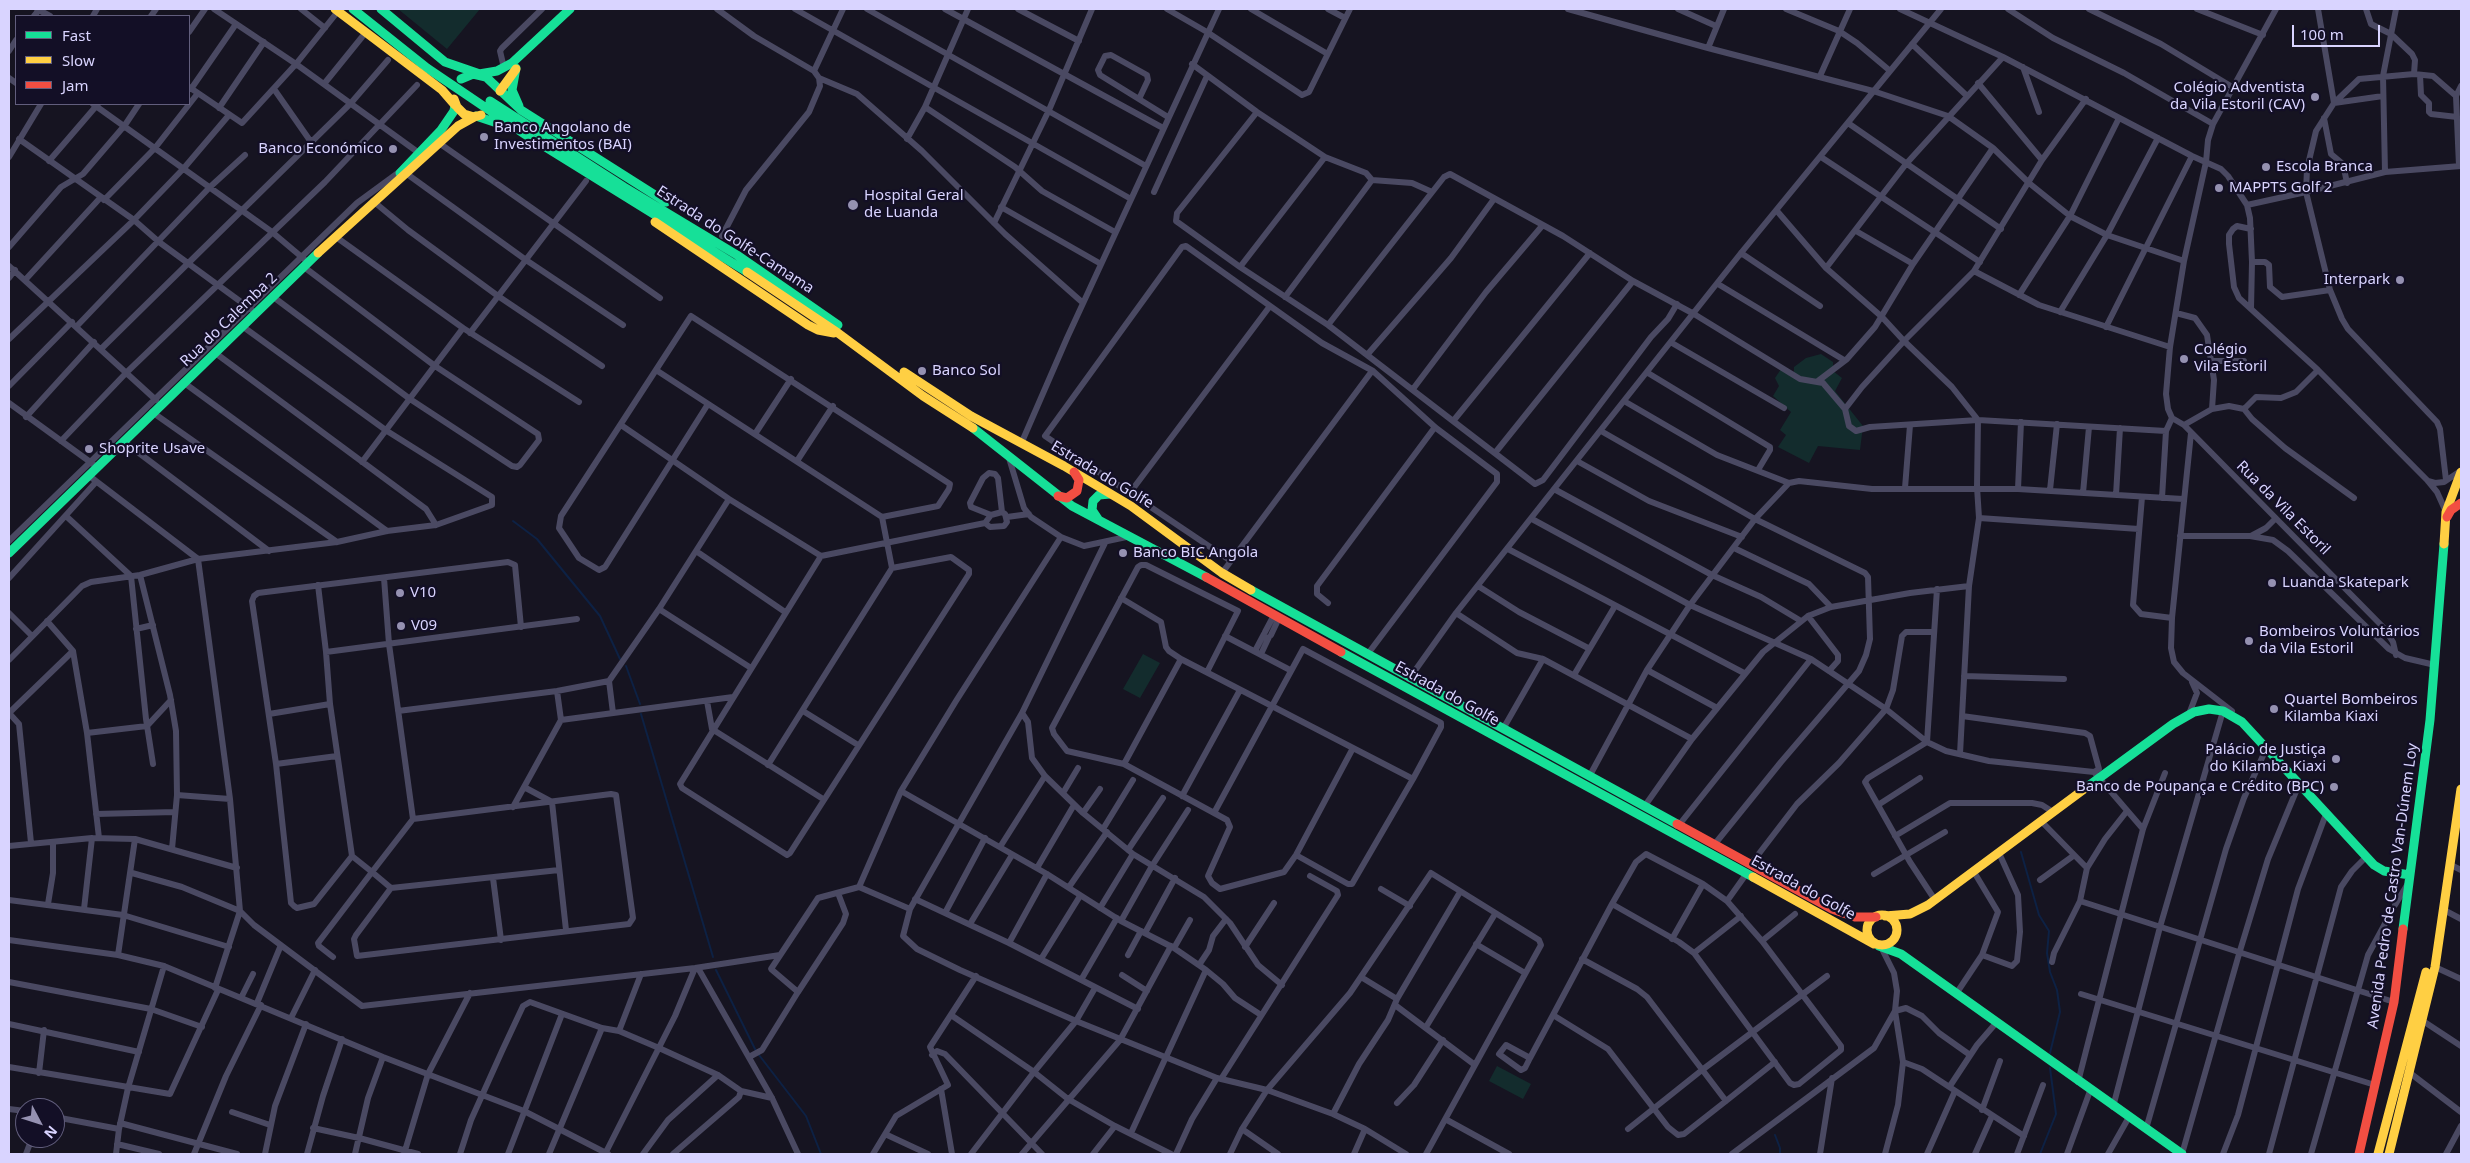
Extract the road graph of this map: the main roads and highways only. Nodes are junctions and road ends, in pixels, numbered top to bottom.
1 (353, 9) edge
2 (365, 9) edge
3 (380, 9) edge
4 (570, 9) edge
5 (577, 9) edge
6 (335, 12) edge
7 (429, 65) junction
8 (516, 68) junction
9 (478, 74) junction
10 (461, 79) dead end
11 (455, 88) dead end
12 (500, 91) junction
13 (495, 103) dead end
14 (456, 105) junction
15 (521, 110) junction
16 (489, 111) dead end
17 (476, 116) junction
18 (529, 132) junction
19 (405, 172) junction
20 (737, 254) junction
21 (838, 333) junction
22 (1021, 444) joint
23 (1011, 456) joint
24 (2461, 471) edge
25 (1074, 472) junction
26 (1110, 494) junction
27 (1058, 496) junction
28 (2461, 503) edge
29 (1098, 520) junction
30 (2444, 531) junction
31 (9, 553) edge
32 (2461, 789) edge
33 (2460, 800) edge
34 (1749, 869) junction
35 (2410, 877) junction
36 (2445, 907) junction
37 (1885, 916) junction
38 (1876, 917) junction
39 (1877, 945) junction
40 (2182, 1154) edge
41 (2359, 1154) edge
42 (2378, 1154) edge
43 (2389, 1154) edge

1 - 7 main road
2 - 7 main road
3 - 9 main road
4 - 9 main road
5 - 8 main road
6 - 14 main road
7 - 18 main road, Estrada do Golfe-Camama
8 - 12 main road
8 - 15 main road
9 - 10 main road
9 - 12 main road
11 - 14 main road
12 - 13 main road
12 - 15 main road
14 - 17 main road
14 - 19 main road
15 - 20 main road
16 - 17 main road
17 - 19 main road
17 - 21 main road
18 - 20 main road, Estrada do Golfe-Camama
18 - 21 main road, Estrada do Golfe-Camama
19 - 31 main road, Rua do Calemba 2
20 - 22 main road, Estrada do Golfe-Camama
21 - 23 main road, Estrada do Golfe-Camama
22 - 25 main road, Estrada do Golfe
23 - 27 main road, Estrada do Golfe
24 - 30 main road, Avenida Pedro de Castro Van-Dúnem Loy
25 - 26 main road, Estrada do Golfe
25 - 27 main road
26 - 29 main road
26 - 34 main road, Estrada do Golfe
27 - 29 main road, Estrada do Golfe
28 - 30 main road
29 - 34 main road, Estrada do Golfe
30 - 35 main road, Avenida Pedro de Castro Van-Dúnem Loy
32 - 33 main road
33 - 36 main road
34 - 38 main road, Estrada do Golfe
34 - 39 main road, Estrada do Golfe
35 - 37 main road, Estrada do Golfe
35 - 41 main road, Avenida Pedro de Castro Van-Dúnem Loy
36 - 42 main road
36 - 43 main road
37 - 38 main road, Estrada do Golfe
37 - 39 main road
38 - 39 main road, Estrada do Golfe
39 - 40 main road

